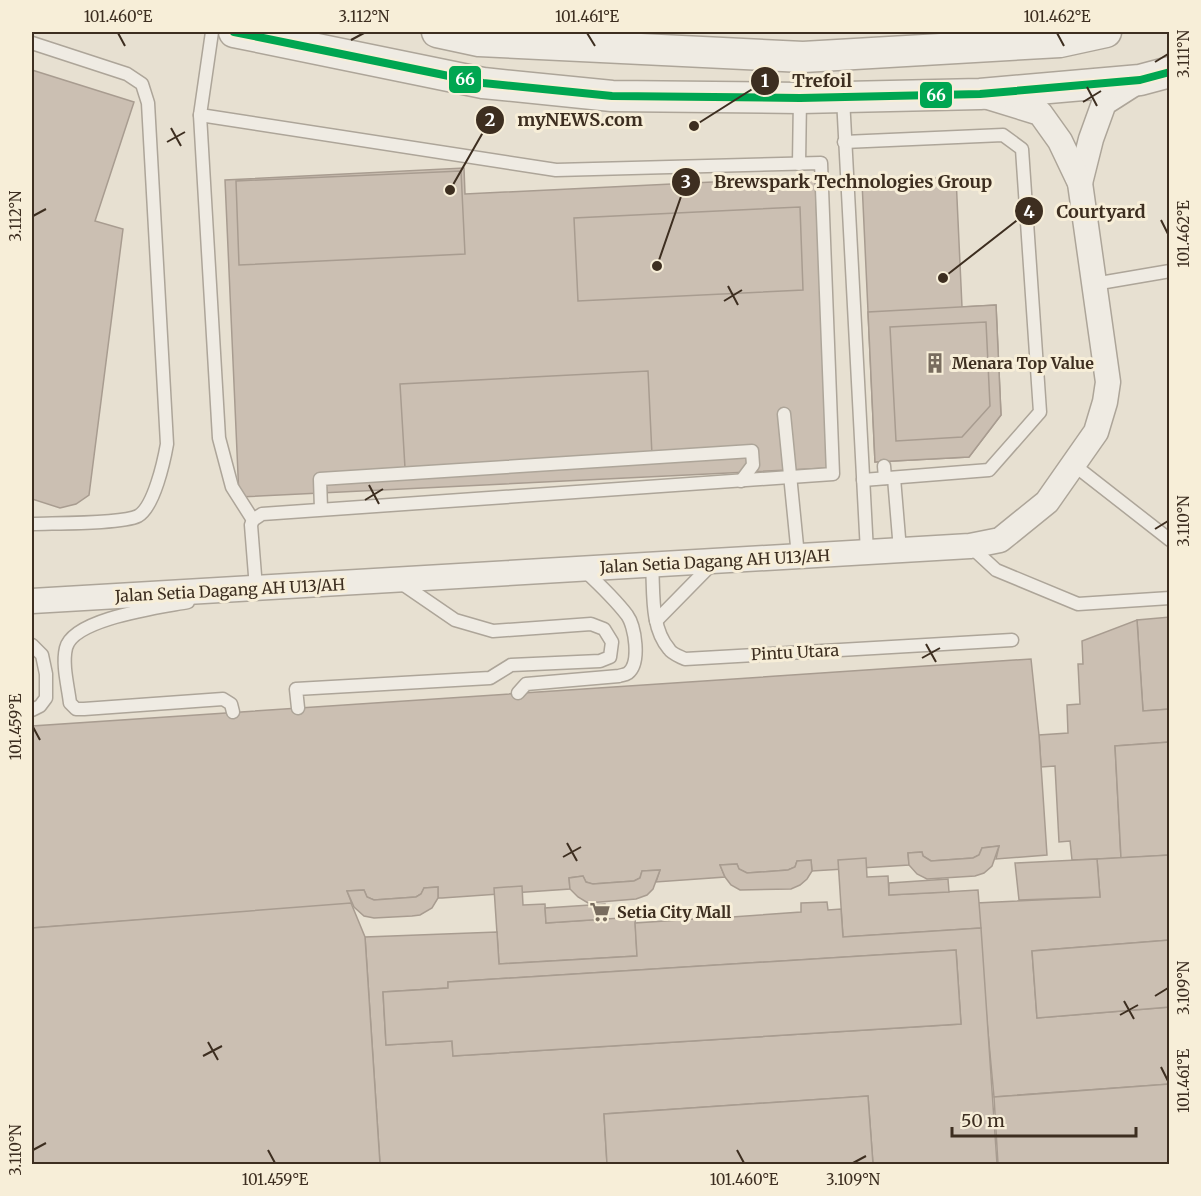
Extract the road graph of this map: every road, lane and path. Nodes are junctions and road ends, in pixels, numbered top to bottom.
1 (212, 32) edge
2 (234, 32) edge
3 (437, 32) edge
4 (1106, 32) edge
5 (32, 43) edge
6 (1170, 72) edge
7 (1140, 80) junction
8 (980, 94) junction
9 (843, 97) junction
10 (800, 98) junction
11 (200, 115) junction
12 (844, 142) junction
13 (799, 164) junction
14 (1080, 183) junction
15 (1170, 271) edge
16 (1094, 284) junction
17 (784, 414) dead end
18 (909, 463) dead end
19 (1074, 465) junction
20 (888, 474) junction
21 (791, 477) junction
22 (910, 477) junction
23 (863, 480) junction
24 (741, 481) junction
25 (321, 509) junction
26 (253, 520) junction
27 (32, 524) edge
28 (1170, 540) edge
29 (970, 546) junction
30 (900, 550) junction
31 (867, 552) junction
32 (798, 556) junction
33 (716, 561) junction
34 (652, 565) junction
35 (584, 569) junction
36 (398, 580) junction
37 (256, 588) junction
38 (1170, 598) edge
39 (32, 601) edge
40 (656, 621) junction
41 (1012, 640) dead end
42 (32, 645) edge
43 (518, 693) dead end
44 (298, 708) dead end
45 (32, 710) edge
46 (233, 712) dead end

1 - 11 lane
2 - 10 street
3 - 4 street
5 - 27 lane
6 - 7 street
7 - 8 street
7 - 14 street, Jalan Setia Dagang AH U13/AH
8 - 9 street
8 - 14 street, Jalan Setia Dagang AH U13/AH
9 - 10 street
9 - 12 lane
10 - 13 lane
11 - 13 lane
11 - 26 lane
12 - 22 lane
12 - 23 lane
13 - 21 lane
14 - 16 street, Jalan Setia Dagang AH U13/AH
15 - 16 lane
16 - 19 street, Jalan Setia Dagang AH U13/AH
17 - 21 lane
18 - 22 lane
19 - 28 lane
19 - 29 street, Jalan Setia Dagang AH U13/AH
20 - 22 lane
20 - 23 lane
20 - 30 lane
21 - 24 lane
21 - 32 lane
23 - 31 lane
24 - 25 lane
24 - 25 lane
25 - 26 lane
26 - 37 lane
29 - 30 street, Jalan Setia Dagang AH U13/AH
29 - 38 lane
30 - 31 street, Jalan Setia Dagang AH U13/AH
31 - 32 street, Jalan Setia Dagang AH U13/AH
32 - 33 street, Jalan Setia Dagang AH U13/AH
33 - 34 street, Jalan Setia Dagang AH U13/AH
33 - 40 lane
34 - 35 street, Jalan Setia Dagang AH U13/AH
34 - 40 lane, Pintu Utara
35 - 36 street, Jalan Setia Dagang AH U13/AH
35 - 43 lane
36 - 37 street, Jalan Setia Dagang AH U13/AH
36 - 44 lane
37 - 39 street, Jalan Setia Dagang AH U13/AH
37 - 46 lane
40 - 41 lane, Pintu Utara
42 - 45 lane

